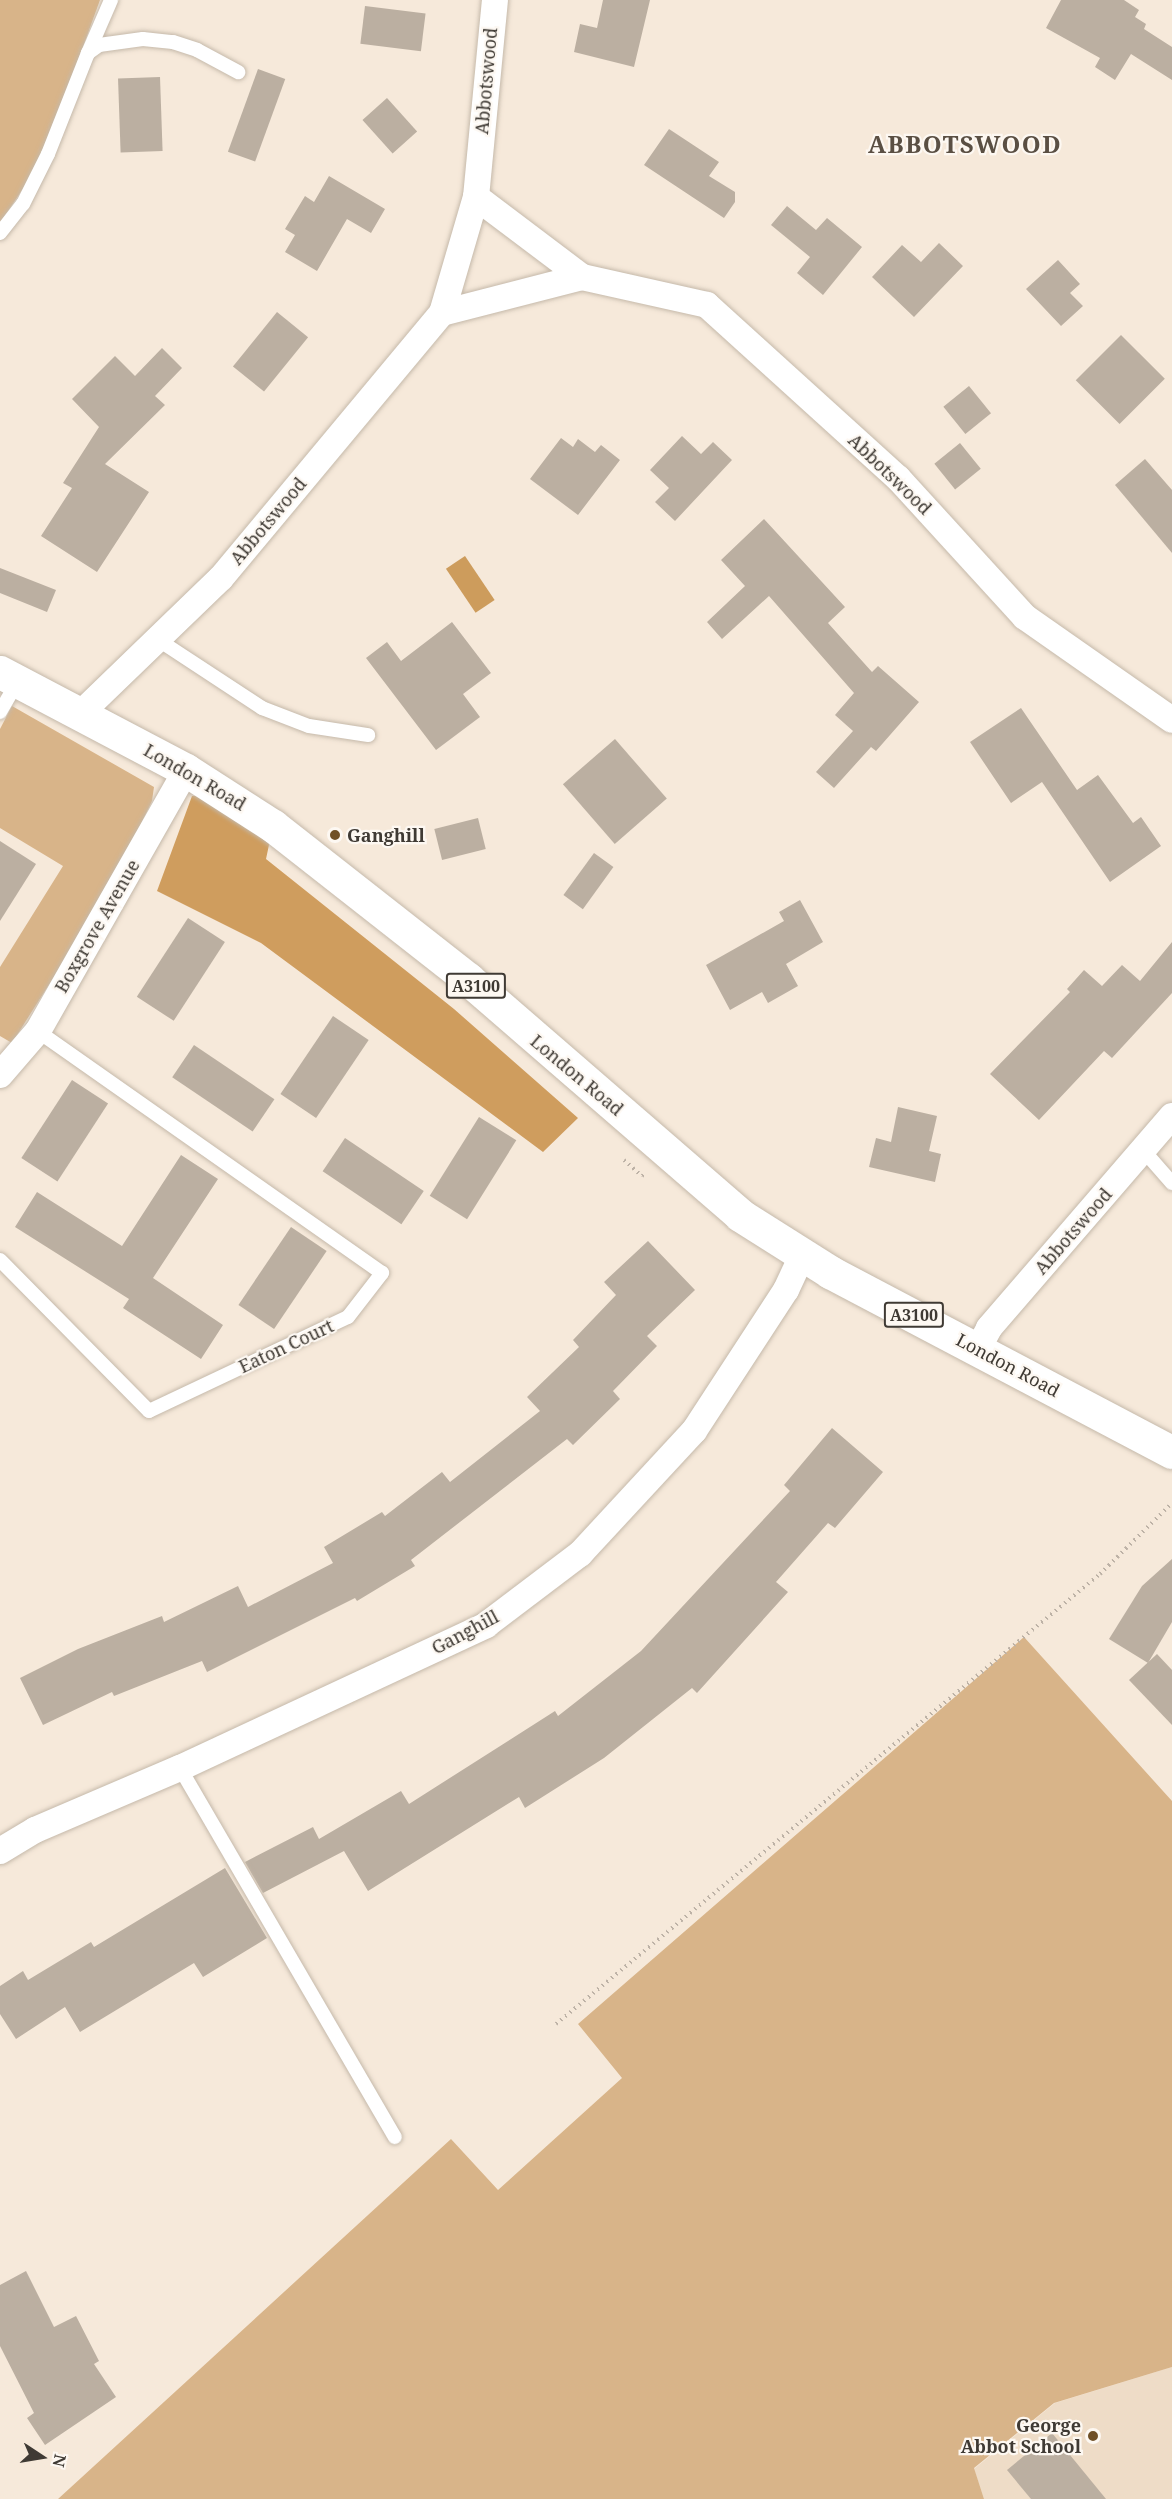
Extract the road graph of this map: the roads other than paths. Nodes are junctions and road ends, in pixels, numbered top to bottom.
1 (111, 0) edge
2 (495, 0) edge
3 (88, 53) junction
4 (238, 72) dead end
5 (476, 197) junction
6 (0, 233) edge
7 (582, 278) junction
8 (442, 313) junction
9 (157, 639) junction
10 (9, 677) edge
11 (0, 712) edge
12 (79, 715) junction
13 (1172, 720) edge
14 (368, 735) dead end
15 (186, 770) junction
16 (38, 1031) junction
17 (5, 1060) edge
18 (1172, 1116) edge
19 (1143, 1150) junction
20 (1172, 1183) edge
21 (802, 1255) junction
22 (0, 1260) edge
23 (978, 1349) junction
24 (1172, 1452) edge
25 (180, 1768) junction
26 (0, 1851) edge
27 (395, 2137) dead end

1 - 3 lane
2 - 5 street, Abbotswood
3 - 4 lane
3 - 6 lane
5 - 7 street, Abbotswood
5 - 8 street, Abbotswood
7 - 8 street, Abbotswood
7 - 13 street, Abbotswood
8 - 9 street, Abbotswood
9 - 12 street, Abbotswood
9 - 14 lane
10 - 11 lane
10 - 12 main road, London Road / A3100
12 - 15 main road, London Road / A3100
15 - 16 street, Boxgrove Avenue
15 - 21 main road, London Road / A3100
16 - 17 street, Boxgrove Avenue
16 - 22 lane, Eaton Court
18 - 19 street, Abbotswood
19 - 20 lane
19 - 23 street, Abbotswood
21 - 23 main road, London Road / A3100
21 - 25 street, Ganghill
23 - 24 main road, London Road / A3100
25 - 26 street, Ganghill
25 - 27 lane

